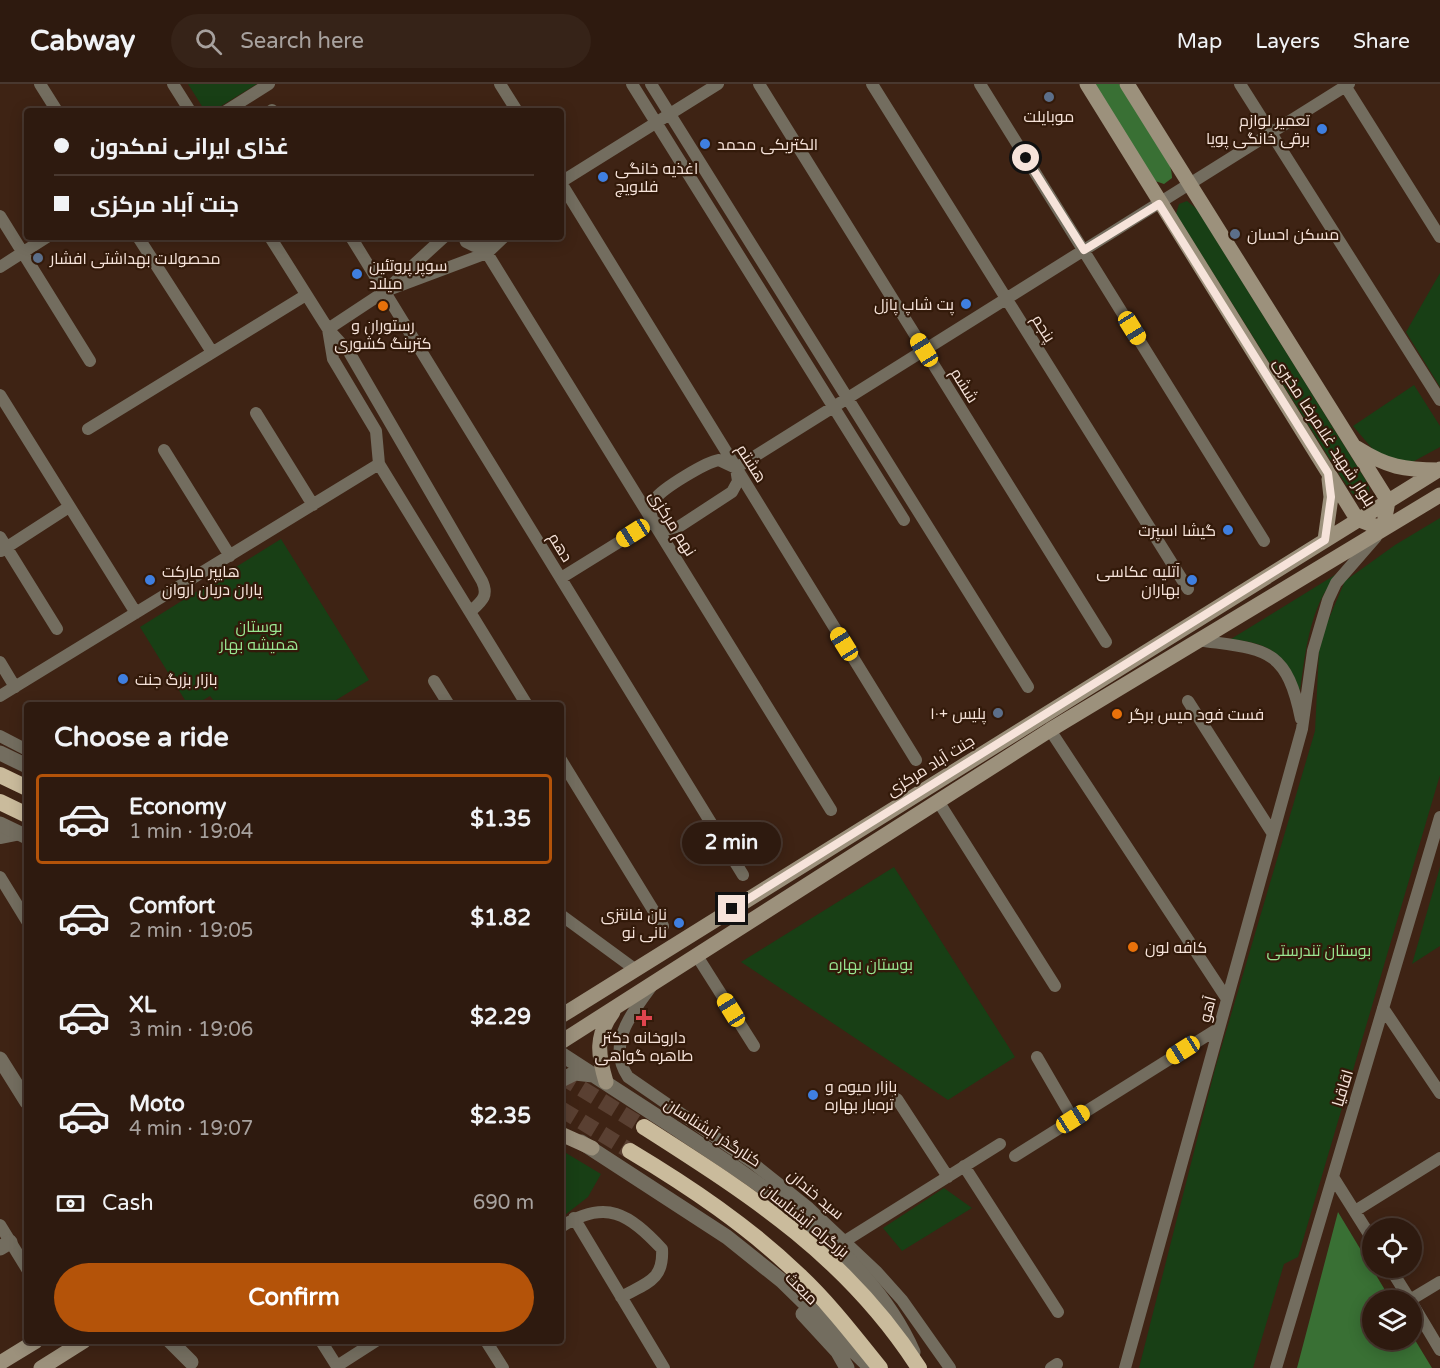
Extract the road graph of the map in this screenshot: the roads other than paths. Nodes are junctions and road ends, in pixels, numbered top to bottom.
1 (40, 84) edge
2 (173, 84) edge
3 (269, 84) edge
4 (500, 84) edge
5 (632, 84) edge
6 (651, 84) edge
7 (718, 84) edge
8 (759, 84) edge
9 (872, 84) edge
10 (980, 84) edge
11 (1087, 84) edge
12 (1127, 84) edge
13 (1240, 84) edge
14 (1346, 85) edge
15 (55, 108) edge
16 (188, 108) edge
17 (231, 108) edge
18 (515, 108) edge
19 (670, 114) junction
20 (656, 122) junction
21 (1271, 133) junction
22 (564, 180) edge
23 (1190, 184) junction
24 (564, 187) edge
25 (1159, 204) junction
26 (0, 216) edge
27 (1440, 237) edge
28 (42, 240) edge
29 (140, 240) edge
30 (272, 240) edge
31 (353, 240) edge
32 (441, 240) edge
33 (466, 240) edge
34 (485, 245) edge
35 (1084, 250) junction
36 (22, 253) junction
37 (0, 267) edge
38 (384, 292) junction
39 (306, 294) junction
40 (1007, 299) junction
41 (328, 329) junction
42 (924, 350) junction
43 (212, 352) junction
44 (90, 361) dead end
45 (0, 394) edge
46 (849, 398) junction
47 (1440, 400) edge
48 (833, 407) junction
49 (256, 413) dead end
50 (88, 429) dead end
51 (1352, 445) junction
52 (164, 450) dead end
53 (379, 464) junction
54 (736, 468) junction
55 (1439, 470) edge
56 (1328, 473) junction
57 (1440, 495) edge
58 (1388, 501) junction
59 (313, 505) junction
60 (69, 507) junction
61 (1357, 519) junction
62 (904, 520) dead end
63 (653, 521) junction
64 (1383, 529) junction
65 (1325, 540) junction
66 (1264, 541) dead end
67 (2, 546) edge
68 (230, 556) junction
69 (561, 579) junction
70 (1188, 589) dead end
71 (471, 611) junction
72 (136, 613) junction
73 (57, 629) dead end
74 (1198, 640) junction
75 (1106, 642) dead end
76 (0, 662) edge
77 (434, 681) dead end
78 (15, 687) junction
79 (1028, 687) dead end
80 (0, 696) edge
81 (1188, 701) dead end
82 (447, 702) edge
83 (525, 702) edge
84 (1302, 729) junction
85 (1050, 730) junction
86 (0, 736) edge
87 (24, 748) edge
88 (0, 753) edge
89 (916, 760) dead end
90 (24, 765) edge
91 (564, 765) edge
92 (0, 775) edge
93 (24, 787) edge
94 (938, 801) junction
95 (0, 802) edge
96 (831, 810) dead end
97 (24, 814) edge
98 (1440, 817) edge
99 (0, 824) edge
100 (1273, 834) junction
101 (24, 835) edge
102 (0, 838) edge
103 (790, 872) junction
104 (743, 875) dead end
105 (0, 878) edge
106 (802, 889) junction
107 (24, 916) edge
108 (564, 917) edge
109 (663, 926) dead end
110 (697, 956) junction
111 (636, 970) junction
112 (654, 983) junction
113 (1055, 986) dead end
114 (1227, 999) junction
115 (617, 1006) junction
116 (1383, 1008) junction
117 (564, 1012) edge
118 (1220, 1028) junction
119 (564, 1040) edge
120 (754, 1046) dead end
121 (564, 1056) edge
122 (1037, 1057) dead end
123 (0, 1059) edge
124 (564, 1078) edge
125 (601, 1079) junction
126 (1440, 1093) edge
127 (24, 1097) edge
128 (897, 1099) dead end
129 (1073, 1119) junction
130 (644, 1127) tunnel mouth
131 (564, 1132) edge
132 (1000, 1144) dead end
133 (592, 1148) joint
134 (630, 1151) tunnel mouth
135 (1015, 1156) dead end
136 (1440, 1158) edge
137 (964, 1166) junction
138 (948, 1177) junction
139 (1333, 1177) junction
140 (1355, 1211) junction
141 (574, 1218) junction
142 (1362, 1223) edge
143 (564, 1225) edge
144 (0, 1226) edge
145 (727, 1237) junction
146 (844, 1241) junction
147 (5, 1245) edge
148 (24, 1266) edge
149 (1440, 1282) edge
150 (1422, 1294) edge
151 (621, 1297) junction
152 (1058, 1312) dead end
153 (1422, 1320) edge
154 (31, 1344) edge
155 (79, 1344) edge
156 (173, 1344) edge
157 (187, 1344) edge
158 (323, 1344) edge
159 (372, 1344) edge
160 (488, 1344) edge
161 (1440, 1350) edge
162 (0, 1364) edge
163 (193, 1365) edge
164 (337, 1367) edge
165 (41, 1368) edge
166 (502, 1368) edge
167 (664, 1368) edge
168 (847, 1368) edge
169 (872, 1368) edge
170 (880, 1368) edge
171 (919, 1368) edge
172 (950, 1368) edge
173 (1125, 1368) edge
174 (1276, 1368) edge

1 - 15 street
2 - 16 street
3 - 17 street
4 - 18 street
5 - 20 street
6 - 19 street
7 - 19 street
8 - 42 street, ششم
9 - 40 street, پنجم
10 - 35 street
11 - 25 main road, بلوار شهید غلامرضا مخبری
12 - 23 main road, بلوار شهید غلامرضا مخبری
13 - 21 street
14 - 21 street
14 - 27 street
19 - 20 street
19 - 46 street
20 - 22 street
20 - 48 street
21 - 23 street
21 - 47 street
23 - 25 street
23 - 51 main road, بلوار شهید غلامرضا مخبری
24 - 54 street, هشتم
25 - 35 street
25 - 56 main road, بلوار شهید غلامرضا مخبری
26 - 36 street
28 - 36 street
29 - 43 street
30 - 39 street
31 - 38 street, دهم
32 - 38 street
33 - 34 street
34 - 38 street
34 - 63 street, نهم مرکزی
35 - 40 street
35 - 66 street
36 - 37 street
36 - 44 street
38 - 41 street
38 - 69 street, دهم
39 - 41 street
39 - 43 street
40 - 42 street
40 - 70 street, پنجم
41 - 53 street
41 - 71 street
42 - 46 street
42 - 75 street, ششم
43 - 50 street
45 - 60 street
46 - 48 street
46 - 79 street
48 - 54 street
48 - 62 street
49 - 59 street
51 - 55 main road
51 - 58 main road, بلوار شهید غلامرضا مخبری
52 - 68 street
53 - 59 street
53 - 71 street
54 - 63 street
54 - 63 street
54 - 89 street, هشتم
55 - 58 main road, جنت آباد مرکزی
56 - 61 main road, بلوار شهید غلامرضا مخبری
56 - 65 main road
57 - 64 main road, جنت آباد مرکزی
58 - 61 main road, جنت آباد مرکزی
58 - 64 main road, بلوار شهید غلامرضا مخبری
59 - 68 street
60 - 67 street
60 - 72 street
61 - 64 main road, بلوار شهید غلامرضا مخبری
61 - 65 main road, جنت آباد مرکزی
63 - 69 street
63 - 96 street, نهم مرکزی
64 - 74 main road, جنت آباد مرکزی
64 - 84 street, آهو
65 - 103 main road, جنت آباد مرکزی
67 - 73 street
68 - 72 street
69 - 104 street, دهم
71 - 83 street
72 - 78 street
74 - 84 street
74 - 85 main road, جنت آباد مرکزی
76 - 78 street
77 - 82 street
78 - 80 street
81 - 100 street
84 - 100 street, آهو
85 - 94 main road, جنت آباد مرکزی
85 - 114 street
86 - 87 street
88 - 90 street
91 - 109 street
92 - 93 highway
94 - 106 main road, جنت آباد مرکزی
94 - 113 street
95 - 97 highway
98 - 116 street, اقاقیا
99 - 101 street
100 - 114 street, آهو
101 - 102 street
103 - 106 main road
103 - 111 main road, جنت آباد مرکزی
105 - 107 street
106 - 110 main road, جنت آباد مرکزی
108 - 111 street
110 - 112 main road, جنت آباد مرکزی
110 - 120 street
111 - 117 main road, جنت آباد مرکزی
112 - 115 main road, جنت آباد مرکزی
112 - 146 street, سید خندان
114 - 118 street, آهو
115 - 119 main road, جنت آباد مرکزی
115 - 125 main road
116 - 126 street
116 - 139 street, اقاقیا
118 - 129 street
118 - 173 street, آهو
121 - 125 street, کنارگذر آبشناسان
122 - 129 street
123 - 127 street
124 - 125 street
125 - 171 street, کنارگذر آبشناسان
128 - 138 street
129 - 135 street
130 - 171 highway, بزرگراه آبشناسان
131 - 133 main road
132 - 137 street
133 - 145 street
134 - 170 highway
136 - 140 street
137 - 138 street
137 - 152 street
138 - 146 street
139 - 140 street
139 - 174 street, اقاقیا
140 - 142 street
141 - 143 street
141 - 151 street
141 - 151 street
144 - 147 street
145 - 168 street, مبعث
145 - 169 street
146 - 172 street, سید خندان
147 - 148 street
149 - 150 street
151 - 167 street
153 - 161 street
154 - 162 main road
155 - 165 main road
156 - 163 street
157 - 163 street
158 - 164 street
159 - 164 street
160 - 166 street

